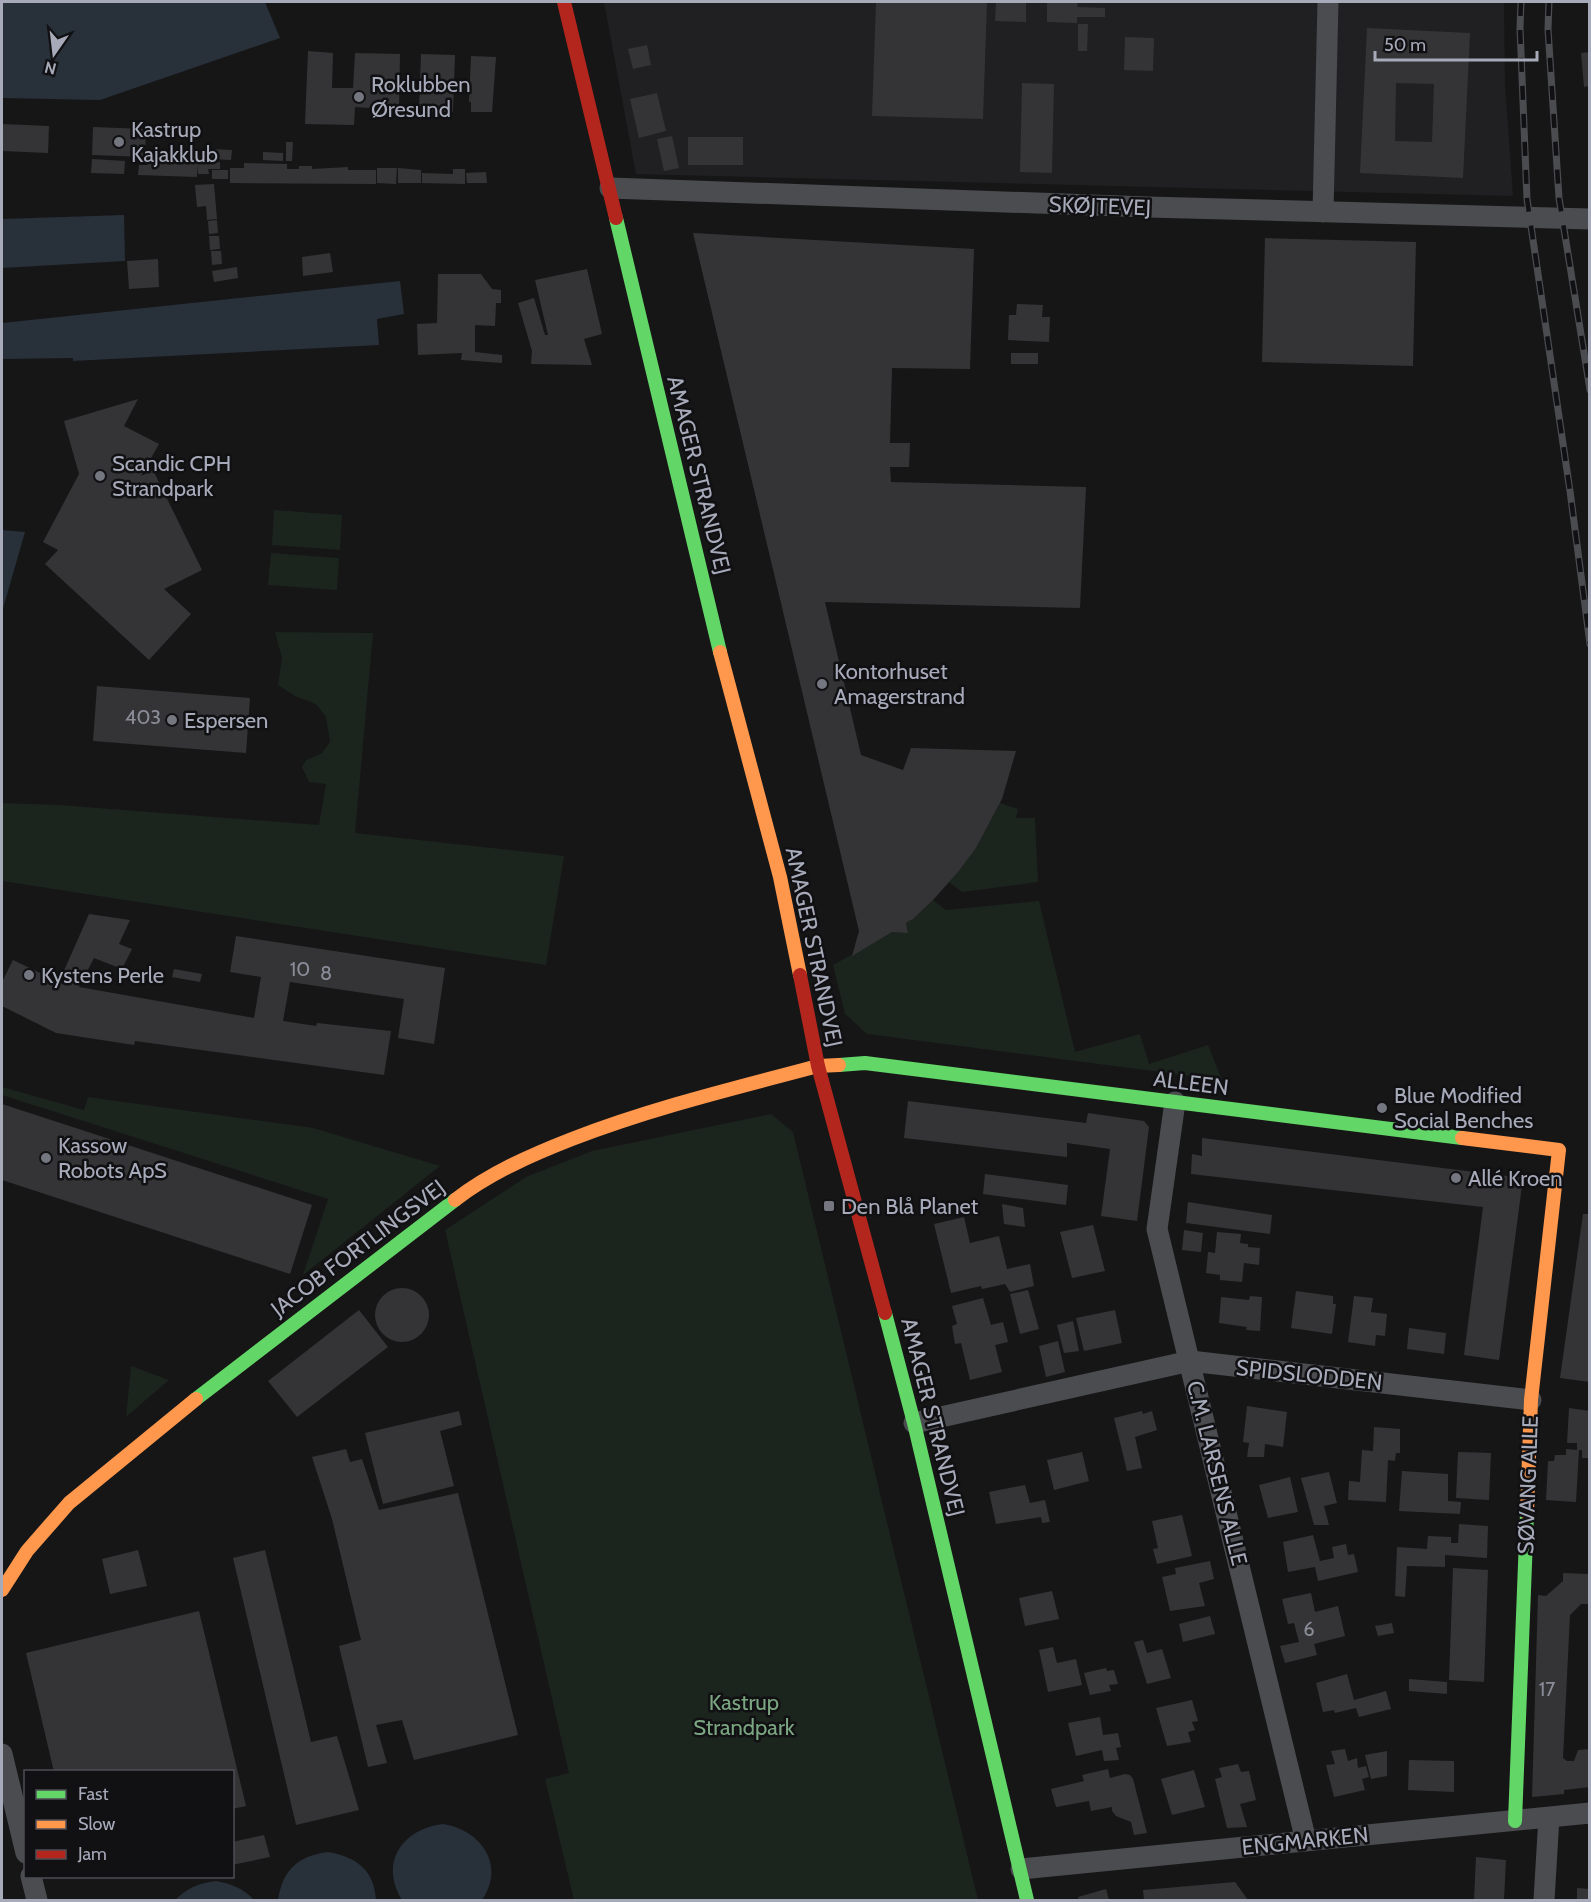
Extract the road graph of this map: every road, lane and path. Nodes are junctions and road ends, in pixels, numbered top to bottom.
1 (564, 2) edge
2 (1328, 2) edge
3 (610, 188) junction
4 (1323, 212) junction
5 (1590, 219) edge
6 (818, 1066) junction
7 (1175, 1102) junction
8 (1559, 1150) joint
9 (1190, 1361) junction
10 (1531, 1400) junction
11 (914, 1423) junction
12 (2, 1590) edge
13 (2, 1754) edge
14 (1590, 1813) edge
15 (1549, 1817) junction
16 (1515, 1821) junction
17 (1306, 1841) junction
18 (24, 1844) edge
19 (1021, 1869) junction
20 (32, 1878) edge
21 (37, 1900) edge
22 (1027, 1900) edge
23 (1544, 1900) edge

1 - 3 street, AMAGER STRANDVEJ
2 - 4 street
3 - 4 street, SKØJTEVEJ
3 - 6 street, AMAGER STRANDVEJ
4 - 5 street, SKØJTEVEJ
6 - 7 street, ALLEEN
6 - 11 street, AMAGER STRANDVEJ
6 - 12 street, JACOB FORTLINGSVEJ
7 - 8 street, ALLEEN
7 - 9 street, C.M. LARSENS ALLE
8 - 10 street, SØVANG ALLE
9 - 10 street, SPIDSLODDEN
9 - 11 street, SPIDSLODDEN
9 - 17 street, C.M. LARSENS ALLE
10 - 16 street, SØVANG ALLE
11 - 19 street, AMAGER STRANDVEJ
13 - 18 street
14 - 15 street, ENGMARKEN
15 - 16 street, ENGMARKEN
15 - 23 street
16 - 17 street, ENGMARKEN
17 - 19 street, ENGMARKEN
19 - 22 street, AMAGER STRANDVEJ
20 - 21 street

